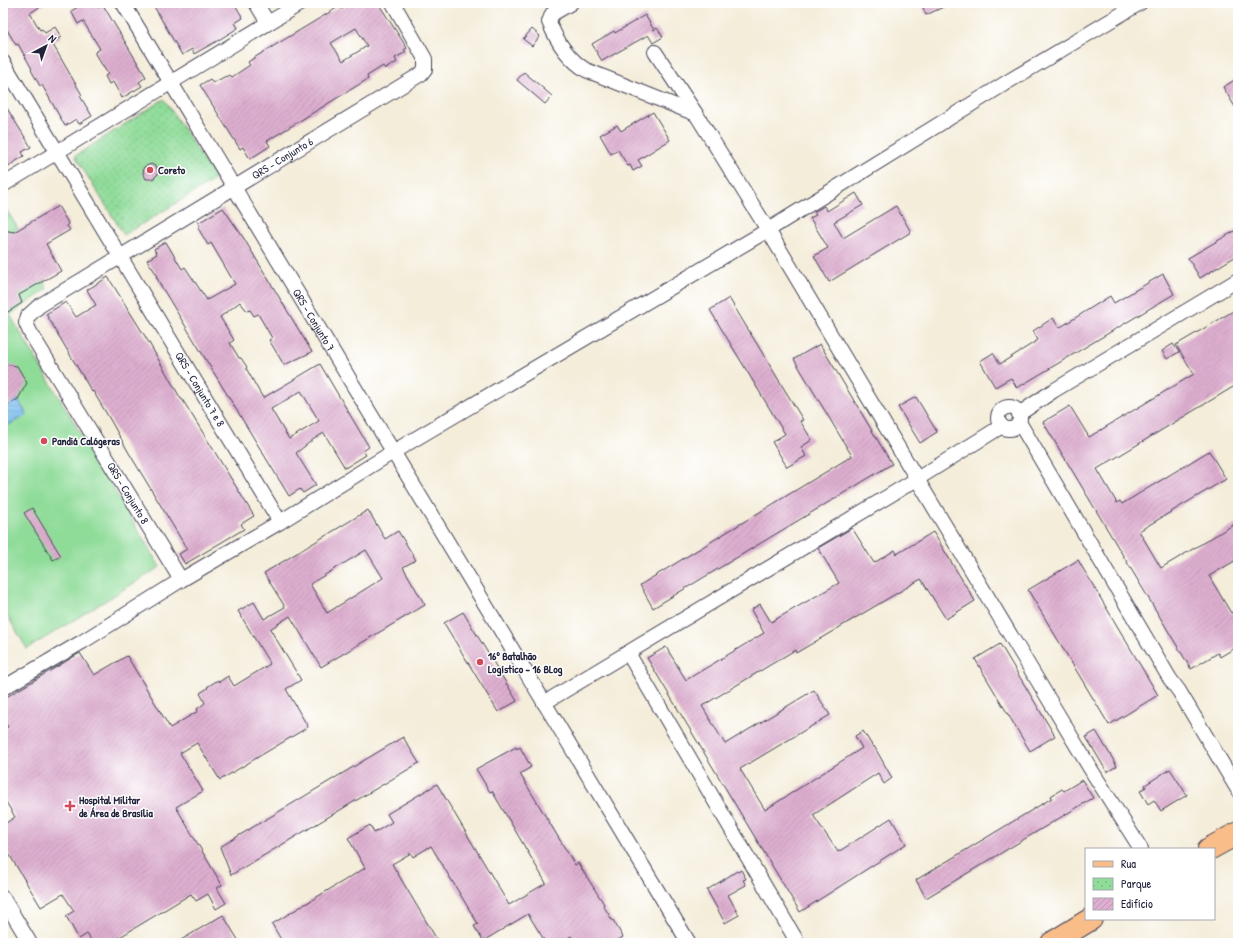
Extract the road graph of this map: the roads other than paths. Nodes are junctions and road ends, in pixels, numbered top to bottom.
1 (123, 3) edge
2 (256, 3) edge
3 (301, 3) edge
4 (393, 3) edge
5 (571, 3) edge
6 (1140, 3) edge
7 (268, 23) junction
8 (655, 52) dead end
9 (3, 62) edge
10 (171, 83) junction
11 (696, 114) junction
12 (58, 152) junction
13 (3, 185) edge
14 (235, 188) junction
15 (768, 230) junction
16 (120, 257) junction
17 (1238, 280) edge
18 (26, 323) joint
19 (1019, 418) junction
20 (1002, 426) junction
21 (394, 452) junction
22 (917, 479) junction
23 (280, 522) junction
24 (181, 580) junction
25 (628, 652) junction
26 (3, 688) edge
27 (544, 703) junction
28 (1238, 790) edge
29 (1238, 833) edge
30 (1140, 848) edge
31 (1211, 848) edge
32 (3, 898) edge
33 (1089, 920) edge
34 (30, 943) edge
35 (689, 943) edge
36 (798, 943) edge
37 (1052, 943) edge

1 - 10 street
2 - 7 street
3 - 7 street
4 - 14 street, QRS - Conjunto 6
5 - 11 street
6 - 15 street
7 - 10 street
8 - 11 street
9 - 12 street, QRS - Conjunto 7 e 8
10 - 12 street
10 - 14 street
11 - 15 street
12 - 13 street
12 - 16 street, QRS - Conjunto 7 e 8
14 - 16 street, QRS - Conjunto 6
14 - 21 street, QRS - Conjunto 7
15 - 21 street
15 - 22 street
16 - 18 street, QRS - Conjunto 6
16 - 23 street, QRS - Conjunto 7 e 8
17 - 19 street
18 - 24 street, QRS - Conjunto 8
19 - 20 street
19 - 20 street
19 - 28 street
20 - 22 street
21 - 23 street
21 - 27 street, QRS - Conjunto 7
22 - 25 street
22 - 30 street
23 - 24 street
24 - 26 street
25 - 27 street
25 - 36 street
27 - 35 street, QRS - Conjunto 7
29 - 31 main road
32 - 34 street
33 - 37 main road

